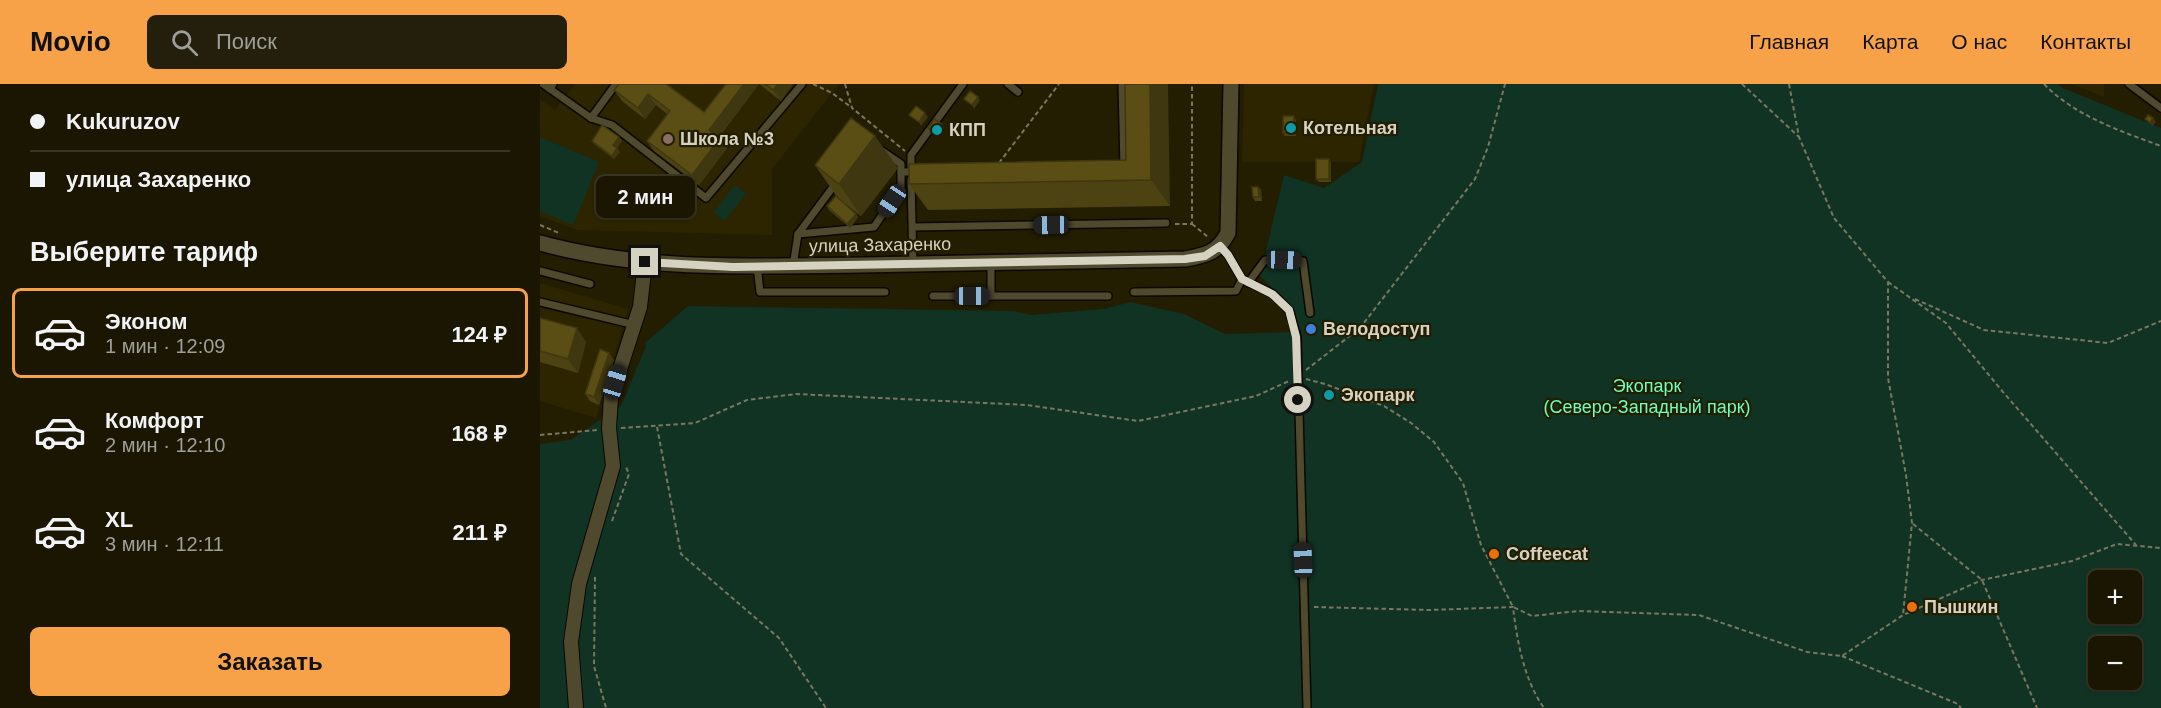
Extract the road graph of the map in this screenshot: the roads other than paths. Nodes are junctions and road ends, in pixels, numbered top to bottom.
1 (616, 84) edge
2 (802, 84) edge
3 (963, 84) edge
4 (1008, 84) edge
5 (1122, 84) edge
6 (1231, 84) edge
7 (2129, 84) edge
8 (549, 86) edge
9 (1018, 92) dead end
10 (2160, 106) edge
11 (591, 118) junction
12 (876, 146) edge
13 (1112, 169) edge
14 (923, 171) edge
15 (901, 172) junction
16 (911, 172) junction
17 (840, 178) edge
18 (1166, 223) road end
19 (913, 227) junction
20 (798, 234) junction
21 (540, 243) edge
22 (1220, 246) junction
23 (645, 262) junction
24 (991, 262) junction
25 (913, 264) junction
26 (757, 266) junction
27 (793, 266) junction
28 (540, 271) edge
29 (1245, 281) junction
30 (590, 284) dead end
31 (885, 292) dead end
32 (1134, 292) dead end
33 (933, 296) dead end
34 (991, 296) junction
35 (1108, 296) dead end
36 (540, 302) edge
37 (1310, 314) dead end
38 (635, 325) junction
39 (576, 708) edge
40 (1307, 708) edge

1 - 11 lane
2 - 11 lane
3 - 16 lane
4 - 9 lane
5 - 13 lane
6 - 22 street
7 - 10 lane
8 - 11 lane
12 - 15 lane
14 - 16 lane
15 - 16 lane
15 - 20 lane
16 - 19 lane
17 - 20 lane
18 - 19 lane
19 - 25 lane
20 - 27 lane
21 - 23 street, улица Захаренко
22 - 24 street, улица Захаренко
22 - 29 lane
23 - 26 street, улица Захаренко
23 - 38 street
24 - 25 street, улица Захаренко
24 - 34 lane
25 - 27 street, улица Захаренко
26 - 27 street, улица Захаренко
26 - 31 lane
28 - 30 lane
29 - 32 lane
29 - 37 lane
29 - 40 lane
33 - 34 lane
34 - 35 lane
36 - 38 lane
38 - 39 street

